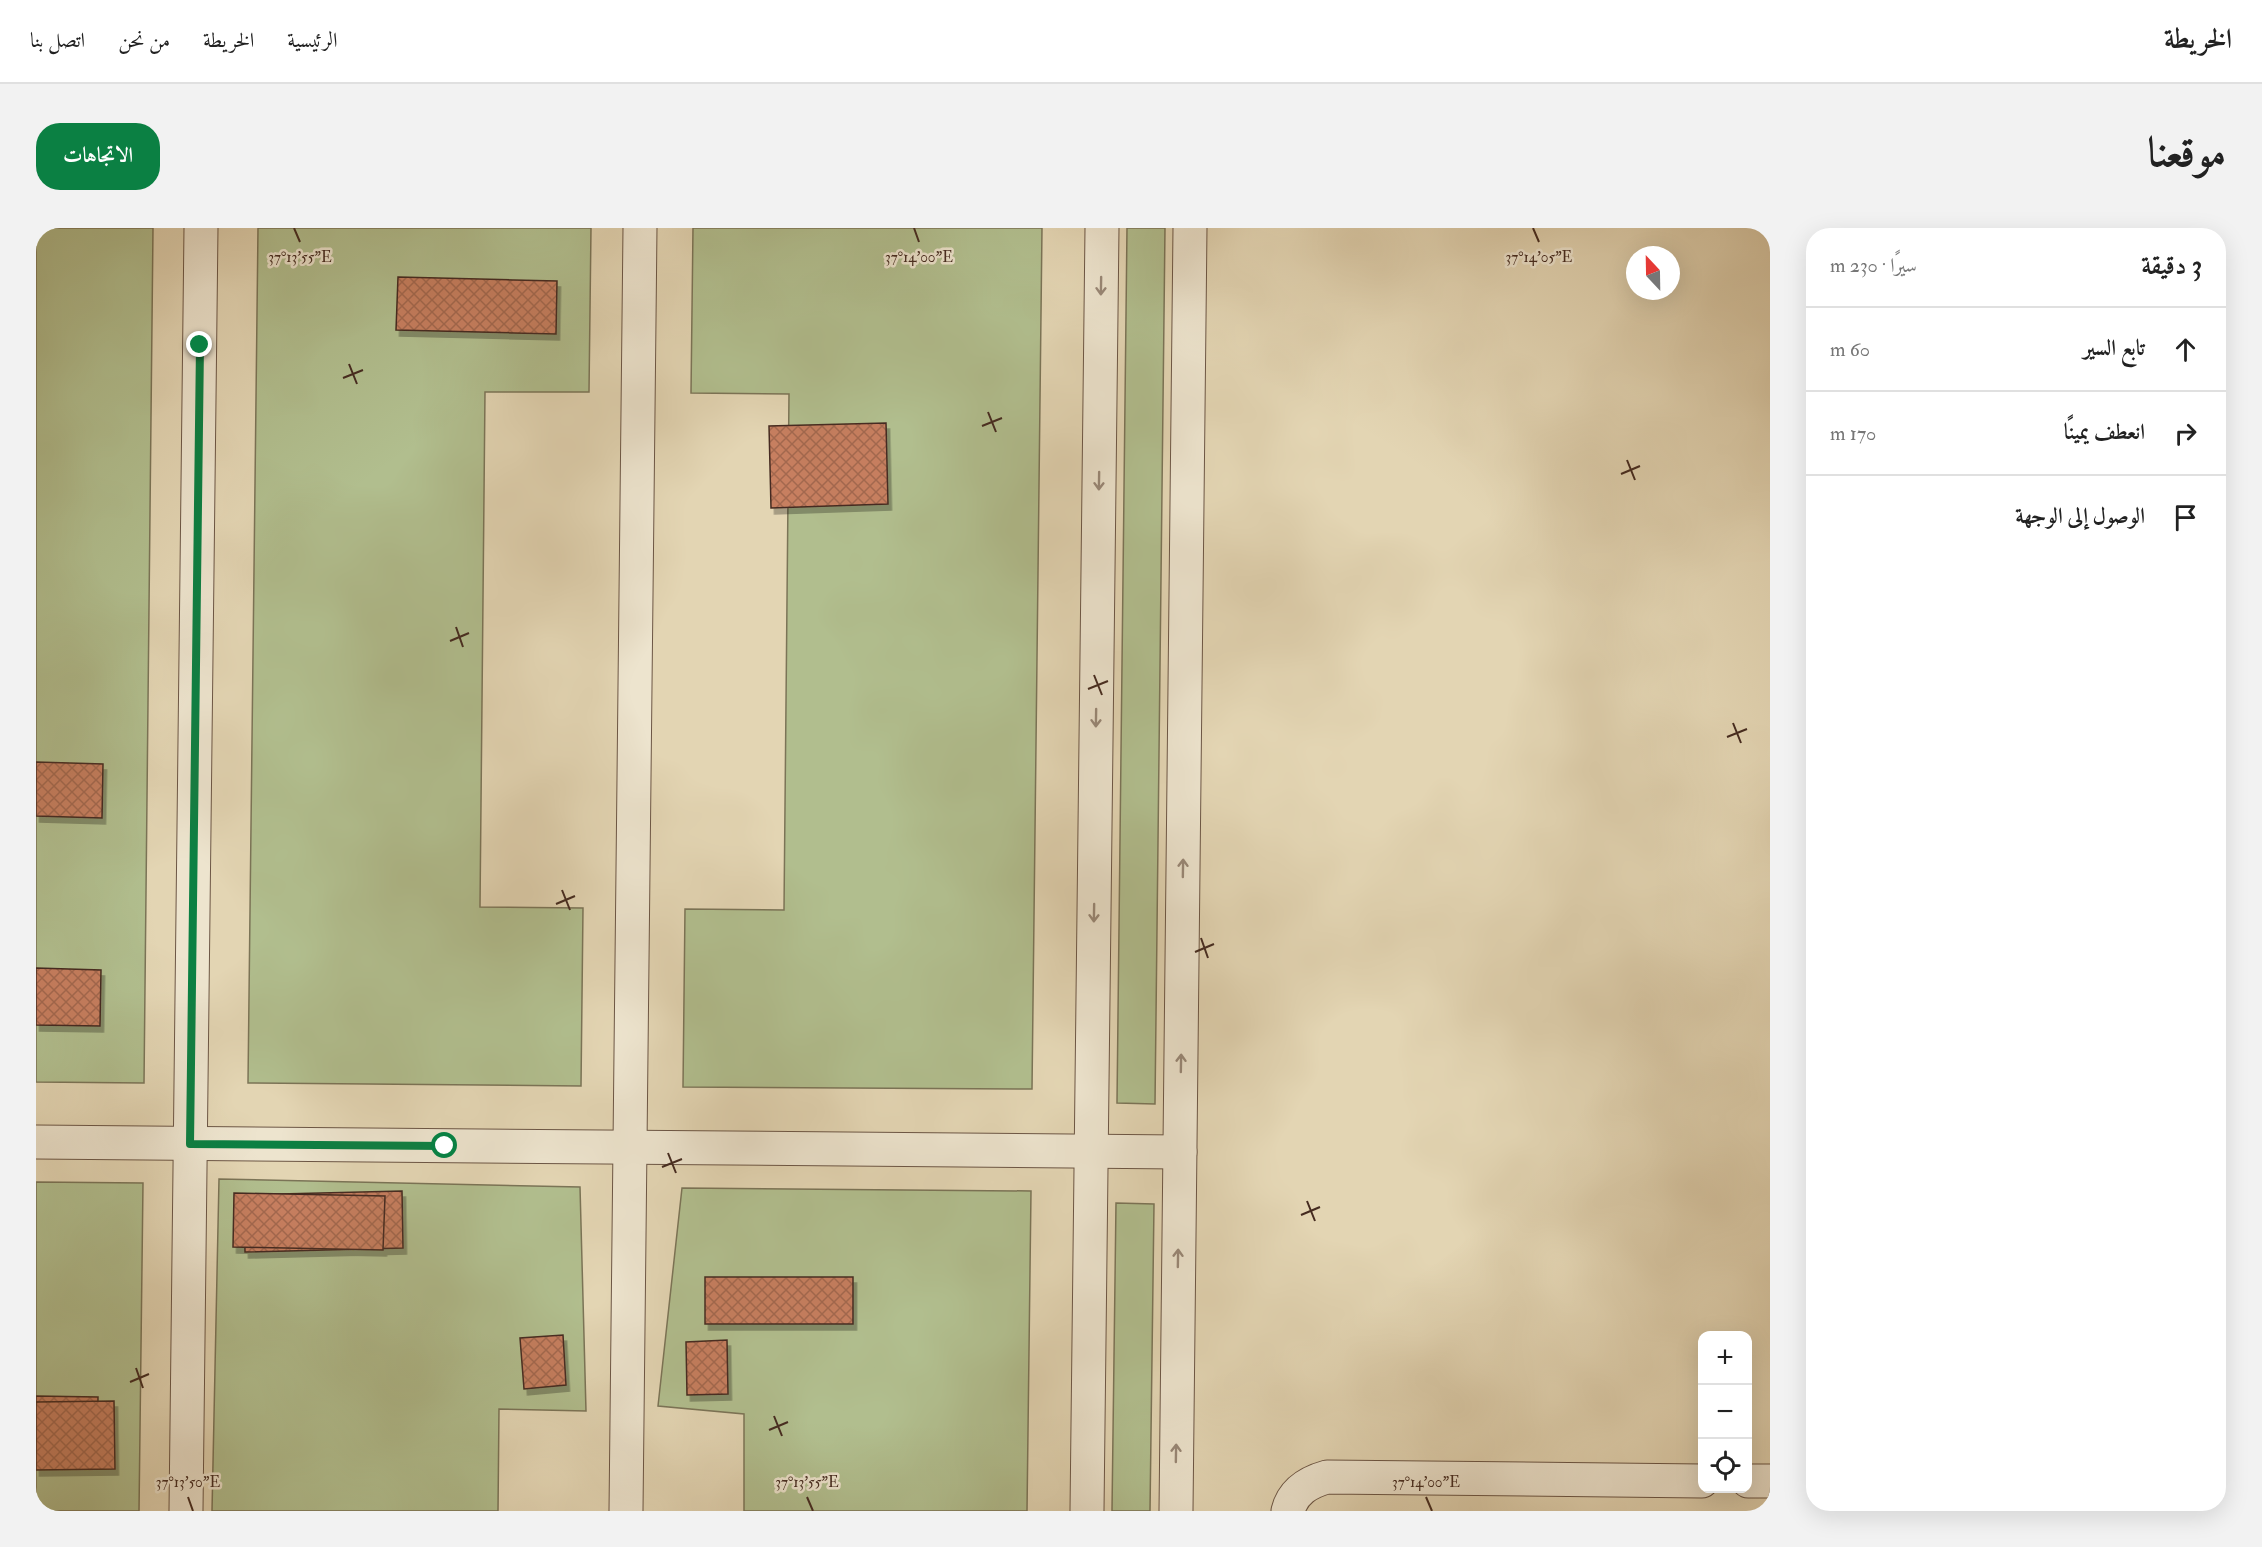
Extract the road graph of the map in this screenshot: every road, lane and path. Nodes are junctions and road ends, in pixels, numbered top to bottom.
1 (201, 228) edge
2 (640, 228) edge
3 (1102, 228) edge
4 (1190, 228) edge
5 (36, 1142) edge
6 (190, 1144) junction
7 (630, 1147) junction
8 (1091, 1151) junction
9 (1180, 1152) junction
10 (1698, 1481) edge
11 (1752, 1481) edge
12 (1770, 1481) edge
13 (186, 1511) edge
14 (626, 1511) edge
15 (1087, 1511) edge
16 (1176, 1511) edge
17 (1288, 1511) edge

1 - 6 street
2 - 7 street
3 -> 8 street
9 -> 4 street
5 - 6 street
6 - 7 street
6 - 13 street
7 - 8 street
7 - 14 street
8 - 9 street
8 - 15 street
16 -> 9 street
10 - 17 street
11 - 12 street

